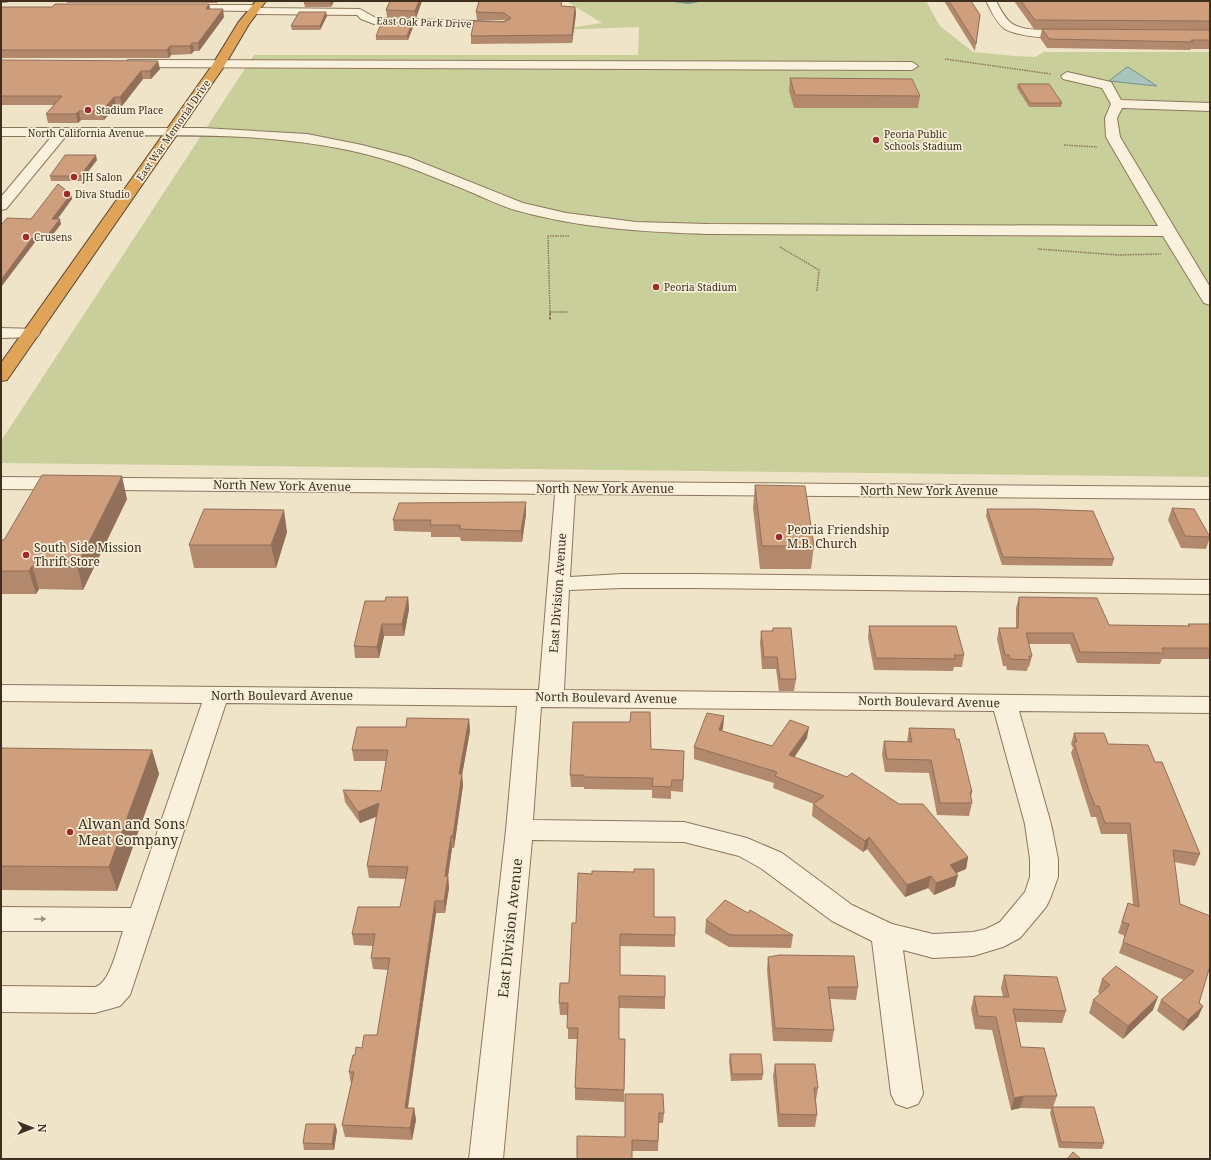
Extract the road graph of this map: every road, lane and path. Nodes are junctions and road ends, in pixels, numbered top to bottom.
1 (366, 1) edge
2 (992, 1) edge
3 (257, 7) edge
4 (172, 8) edge
5 (360, 12) junction
6 (504, 25) edge
7 (1085, 34) edge
8 (945, 59) dead end
9 (118, 64) edge
10 (220, 64) junction
11 (912, 66) dead end
12 (1067, 76) joint
13 (1117, 104) junction
14 (1210, 106) edge
15 (1, 132) edge
16 (62, 132) junction
17 (172, 133) junction
18 (1064, 145) dead end
19 (1094, 147) dead end
20 (1, 206) edge
21 (1168, 231) junction
22 (572, 236) dead end
23 (785, 245) dead end
24 (1031, 248) dead end
25 (1182, 253) junction
26 (817, 291) dead end
27 (1210, 300) edge
28 (550, 312) junction
29 (568, 312) dead end
30 (550, 320) dead end
31 (1, 333) edge
32 (31, 333) junction
33 (1, 376) edge
34 (1, 483) edge
35 (565, 489) junction
36 (1208, 496) edge
37 (559, 584) junction
38 (1210, 587) edge
39 (1, 693) edge
40 (217, 695) junction
41 (541, 698) junction
42 (1004, 703) junction
43 (1210, 705) edge
44 (519, 830) junction
45 (1, 919) edge
46 (141, 920) junction
47 (886, 934) junction
48 (1, 999) edge
49 (907, 1094) dead end
50 (486, 1159) edge

1 - 5 street, East Oak Park Drive
2 - 7 street
3 - 4 street
3 - 5 street
3 - 10 highway, East War Memorial Drive
5 - 6 street, East Oak Park Drive
8 - 12 path
9 - 10 street
10 - 11 street
10 - 17 highway, East War Memorial Drive
12 - 13 street
13 - 14 street
13 - 21 street
15 - 16 street, North California Avenue
16 - 17 street, North California Avenue
16 - 20 street
17 - 21 street, North California Avenue
17 - 32 highway, East War Memorial Drive
18 - 19 path
21 - 25 street
22 - 28 path
23 - 26 path
24 - 25 path
25 - 27 street
28 - 29 path
28 - 30 path
31 - 32 street
32 - 33 highway, East War Memorial Drive
34 - 35 street, North New York Avenue
35 - 36 street, North New York Avenue
35 - 37 street, East Division Avenue
37 - 38 street
37 - 41 street, East Division Avenue
39 - 40 street, North Boulevard Avenue
40 - 41 street, North Boulevard Avenue
40 - 46 street
41 - 42 street, North Boulevard Avenue
41 - 44 street, East Division Avenue
42 - 43 street, North Boulevard Avenue
42 - 47 street
44 - 47 street
44 - 50 street, East Division Avenue
45 -> 46 street
46 - 48 street
47 - 49 street

